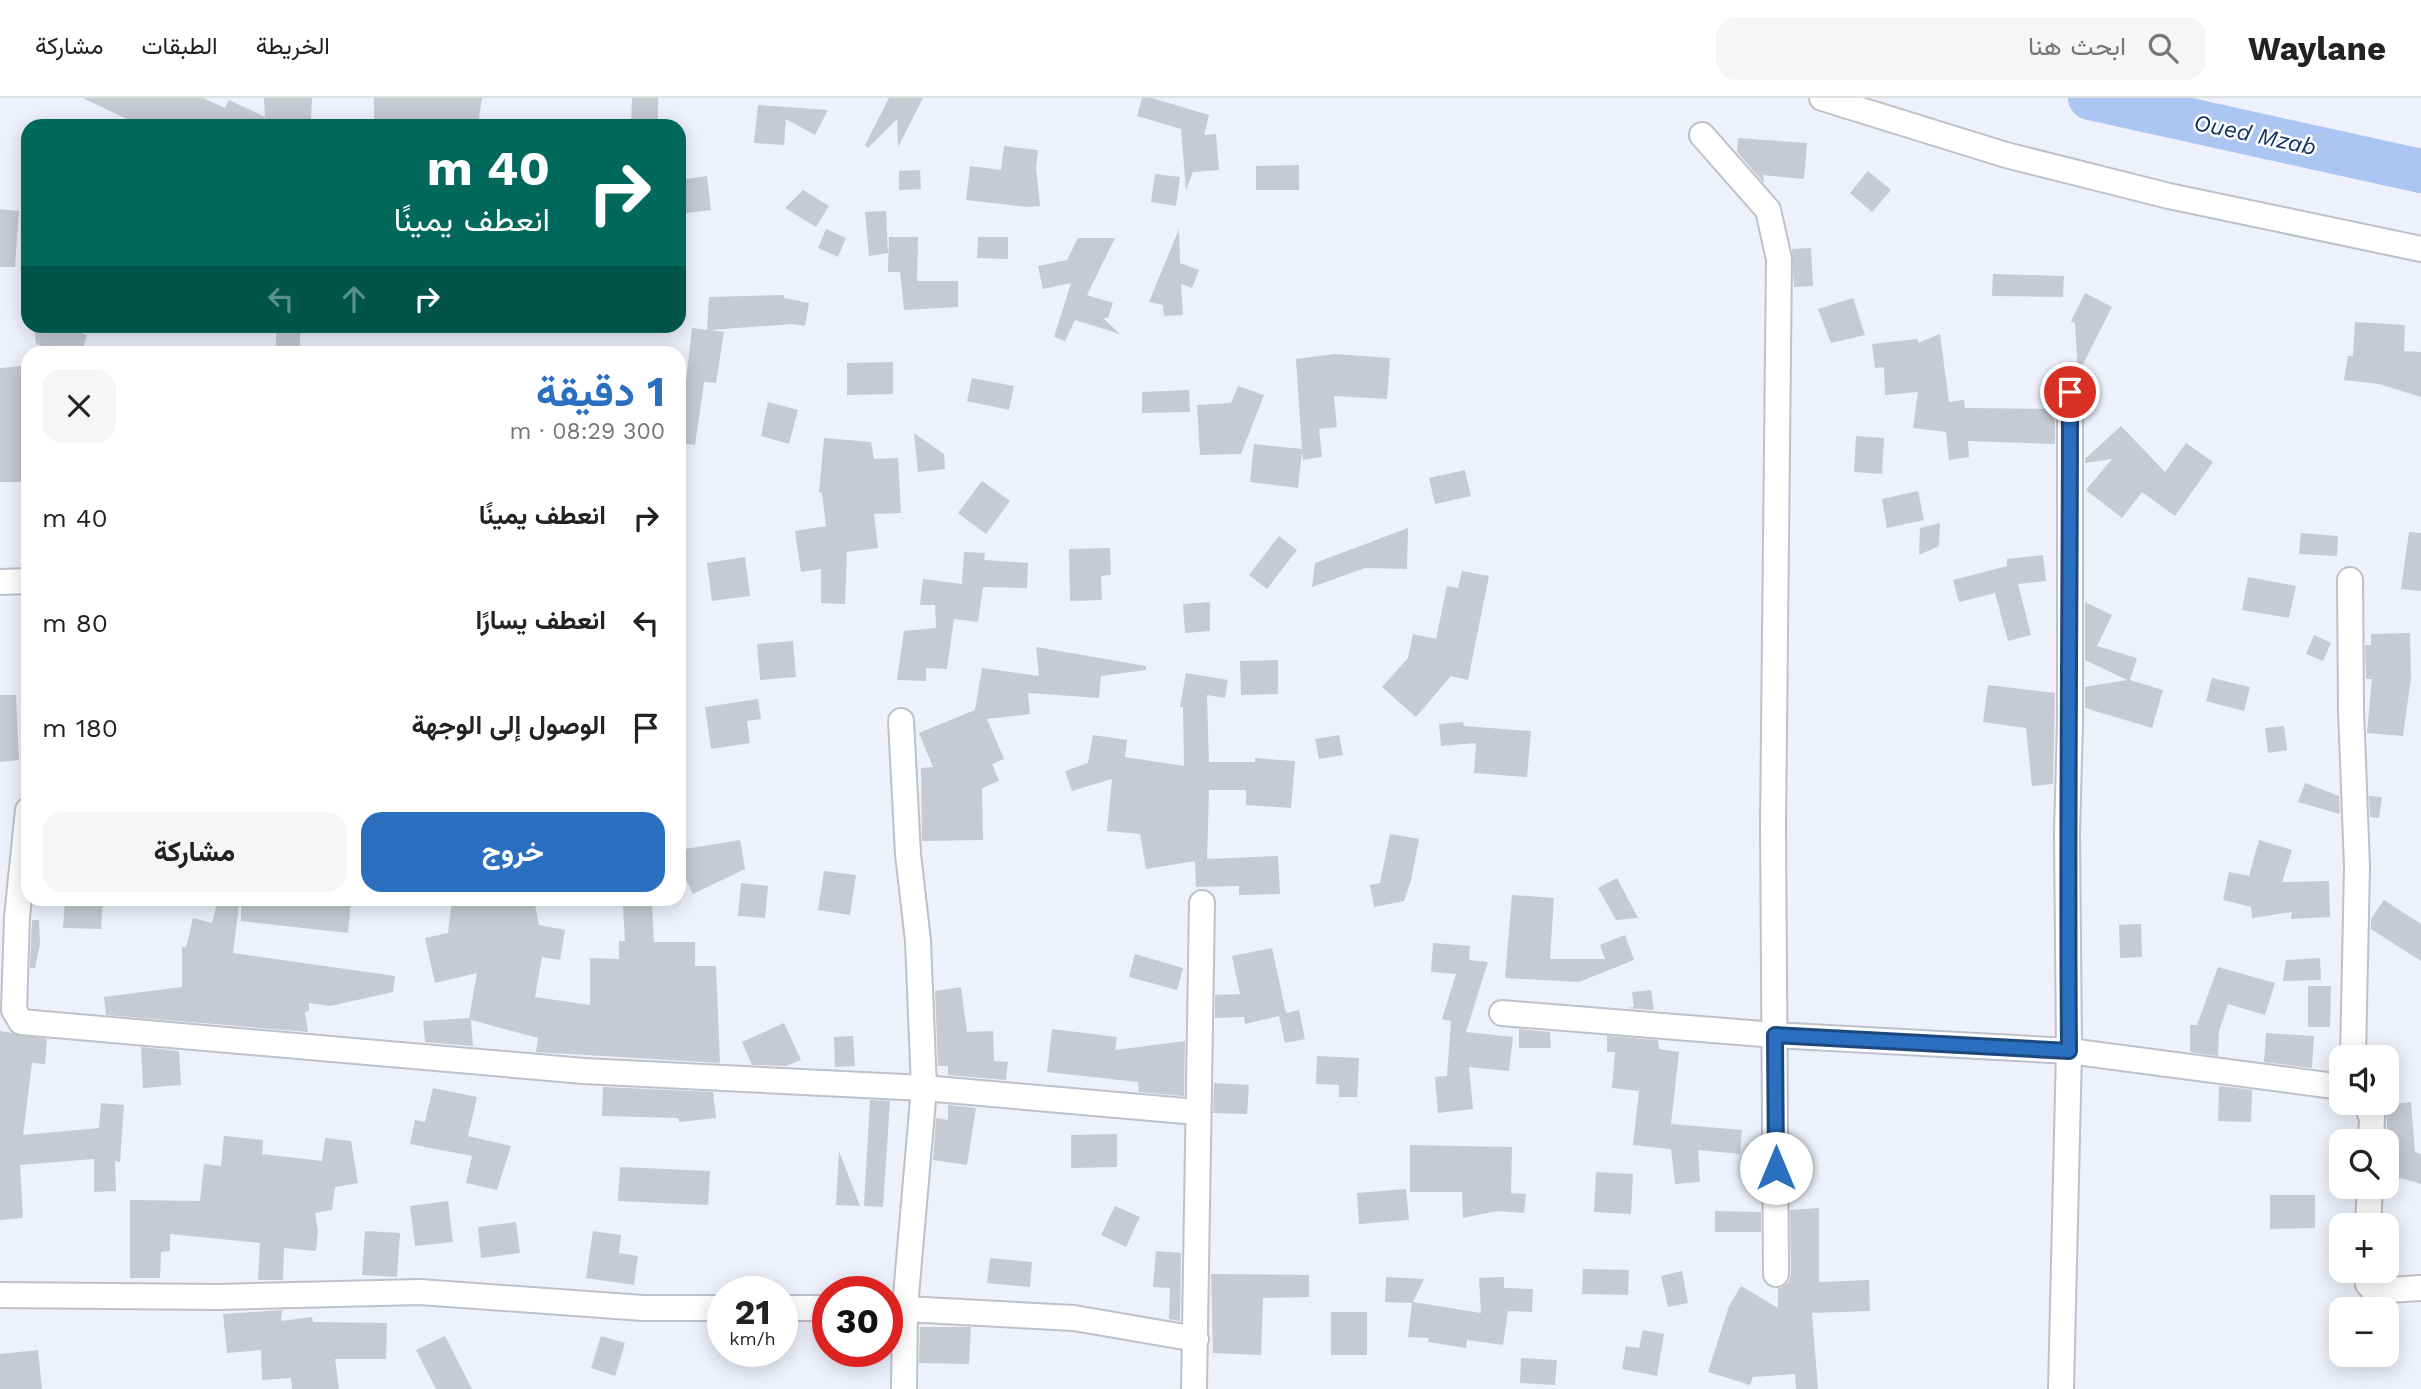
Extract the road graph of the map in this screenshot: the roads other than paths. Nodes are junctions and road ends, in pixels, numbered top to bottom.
1 (1822, 98) edge
2 (1702, 135) dead end
3 (2421, 249) edge
4 (2070, 392) dead end
5 (2350, 580) dead end
6 (21, 581) edge
7 (0, 582) edge
8 (901, 721) dead end
9 (21, 885) edge
10 (1202, 903) dead end
11 (1502, 1013) dead end
12 (1775, 1035) junction
13 (2353, 1045) edge
14 (2069, 1051) junction
15 (2329, 1085) edge
16 (924, 1087) junction
17 (1197, 1112) junction
18 (1776, 1274) dead end
19 (900, 1276) edge
20 (2368, 1283) edge
21 (2421, 1288) edge
22 (0, 1294) edge
23 (707, 1308) edge
24 (903, 1308) edge
25 (1196, 1339) junction
26 (902, 1367) edge
27 (904, 1389) edge
28 (1194, 1389) edge
29 (2062, 1389) edge

1 - 3 street
2 - 12 street
4 - 14 street
5 - 13 street
6 - 7 street
8 - 16 street
9 - 16 street
10 - 17 street
11 - 12 street
12 - 14 street
12 - 18 street
14 - 15 street
14 - 29 street
16 - 17 street
16 - 19 street
17 - 25 street
20 - 21 street
22 - 23 street
24 - 25 street
25 - 28 street
26 - 27 street

